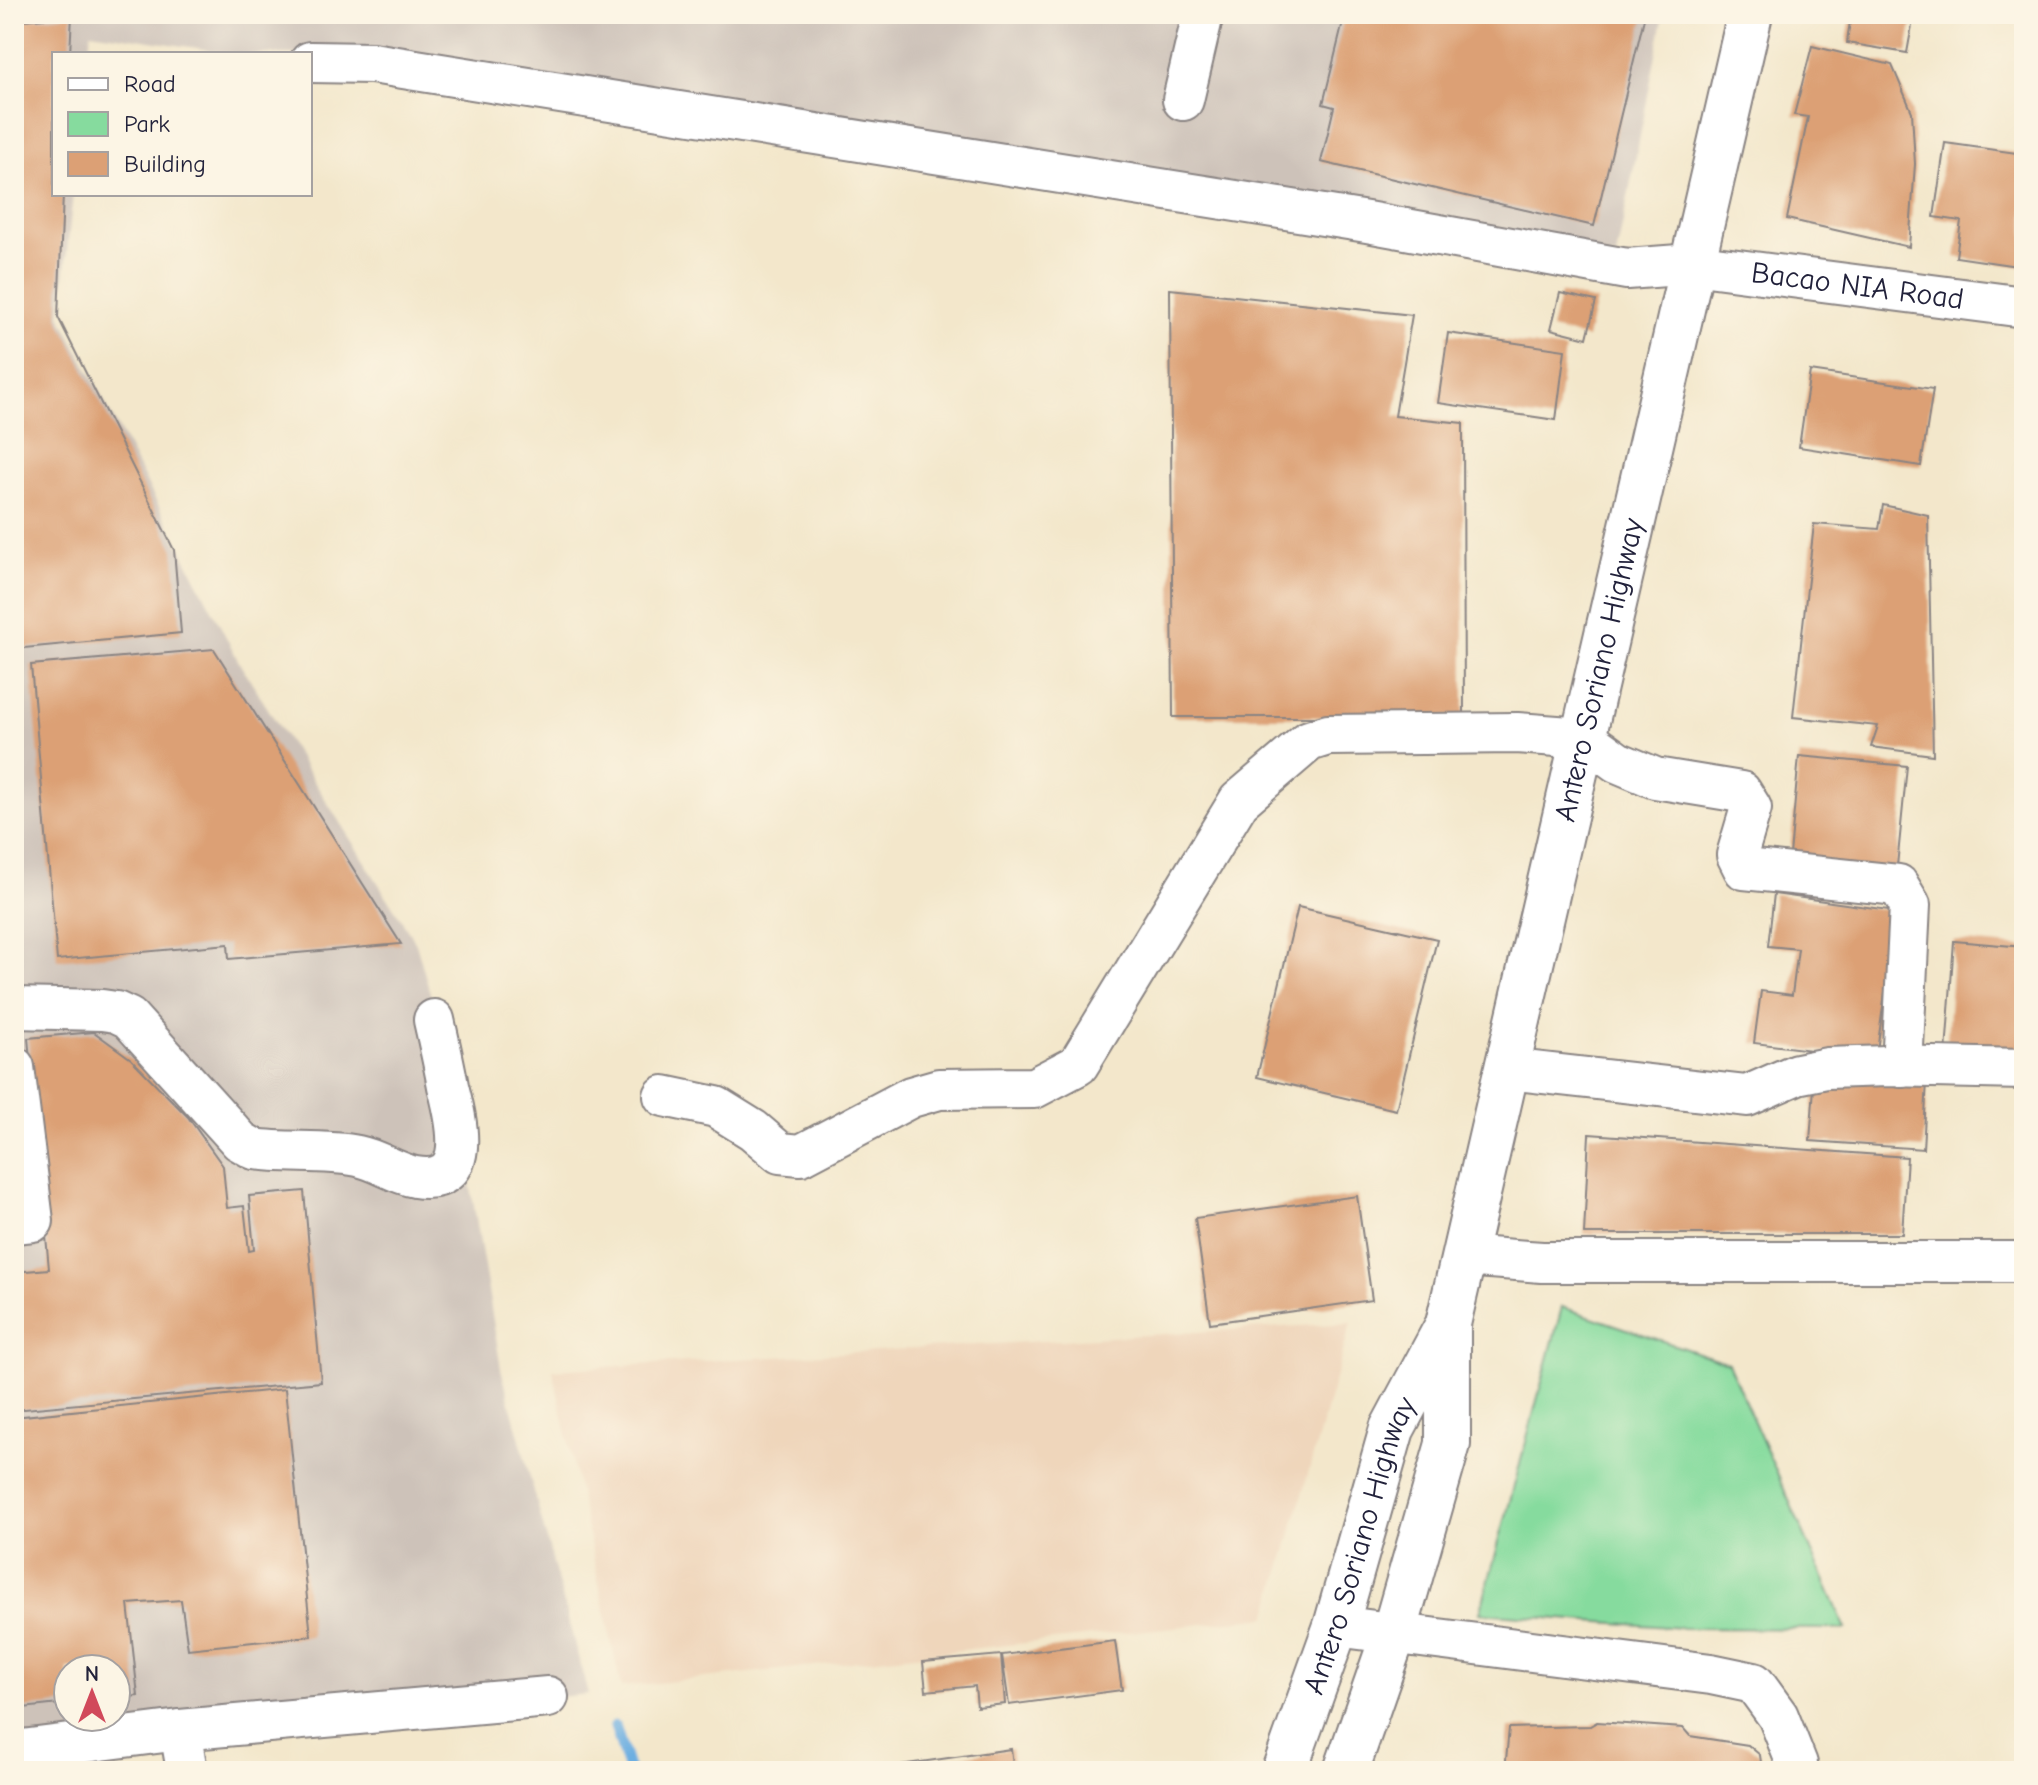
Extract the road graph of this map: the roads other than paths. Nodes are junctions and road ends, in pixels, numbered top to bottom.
1 (1199, 14) edge
2 (1750, 14) edge
3 (312, 62) edge
4 (1183, 100) dead end
5 (1692, 264) junction
6 (2024, 307) edge
7 (1584, 738) junction
8 (14, 1008) edge
9 (434, 1020) dead end
10 (14, 1067) edge
11 (1902, 1067) junction
12 (1507, 1069) junction
13 (2024, 1069) edge
14 (664, 1096) dead end
15 (14, 1223) edge
16 (1463, 1256) junction
17 (2024, 1262) edge
18 (1448, 1324) junction
19 (1336, 1626) junction
20 (1394, 1633) junction
21 (548, 1697) dead end
22 (180, 1730) junction
23 (14, 1751) edge
24 (187, 1771) edge
25 (1284, 1771) edge
26 (1346, 1771) edge
27 (1796, 1771) edge

1 - 4 street
2 - 5 main road, Antero Soriano Highway
3 - 5 street, Bacao NIA Road
5 - 6 street, Bacao NIA Road
5 - 7 main road, Antero Soriano Highway
7 - 11 street
7 - 12 main road, Antero Soriano Highway
7 - 14 street
8 - 9 street
10 - 15 street
11 - 12 street
11 - 13 street
12 - 16 main road, Antero Soriano Highway
16 - 17 street
16 - 18 main road, Antero Soriano Highway
18 - 19 main road, Antero Soriano Highway
18 - 20 main road, Antero Soriano Highway
19 - 20 street
19 - 25 main road, Antero Soriano Highway
20 - 26 main road, Antero Soriano Highway
20 - 27 street
21 - 22 street
22 - 23 street
22 - 24 street

